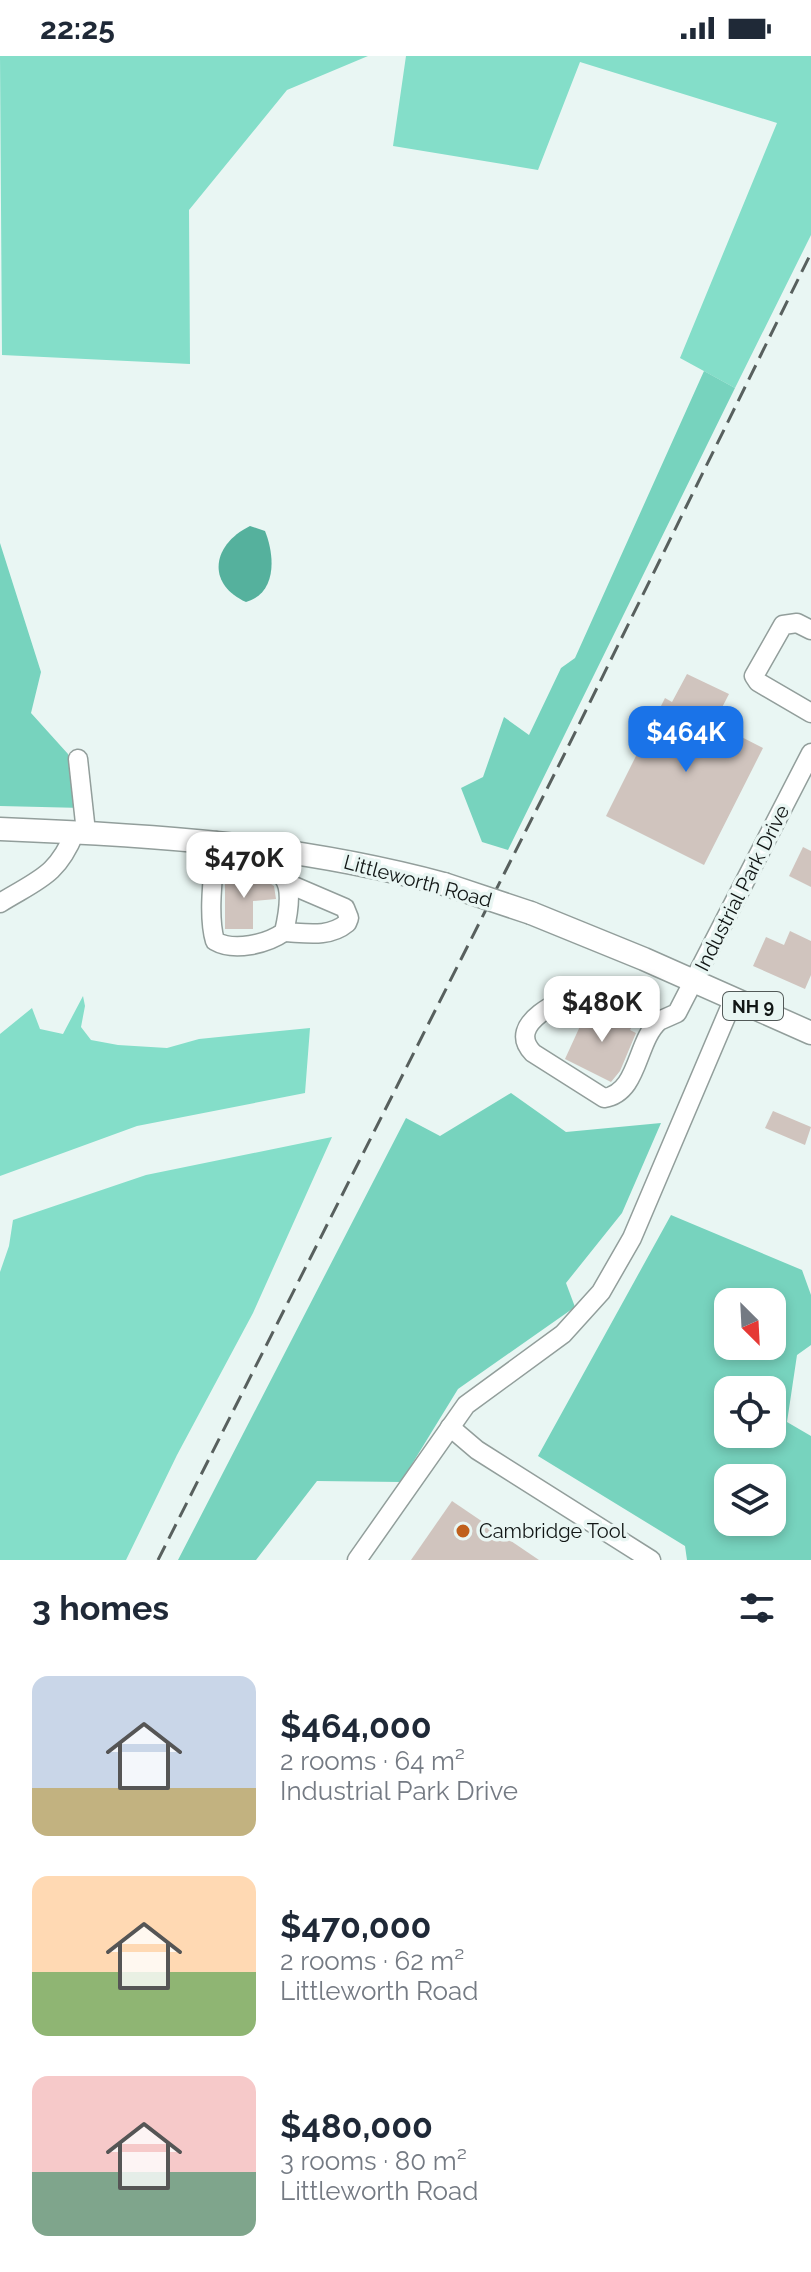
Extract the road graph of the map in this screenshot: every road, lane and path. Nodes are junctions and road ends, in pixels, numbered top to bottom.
1 (811, 630) edge
2 (811, 713) edge
3 (811, 753) edge
4 (78, 759) dead end
5 (0, 829) edge
6 (81, 832) junction
7 (216, 850) junction
8 (289, 884) junction
9 (0, 903) edge
10 (284, 932) junction
11 (695, 981) junction
12 (734, 998) junction
13 (659, 1021) junction
14 (811, 1033) edge
15 (450, 1427) junction
16 (357, 1560) edge
17 (651, 1560) edge

1 - 2 street
3 - 11 street, Industrial Park Drive
4 - 6 street
5 - 6 main road, Littleworth Road / NH 9
6 - 7 main road, Littleworth Road / NH 9
6 - 9 street
7 - 8 street
7 - 10 street
7 - 11 main road, Littleworth Road / NH 9, bridge
8 - 10 street
8 - 10 street
11 - 12 main road, Littleworth Road / NH 9
11 - 13 street, Industrial Park Drive
12 - 14 main road, Littleworth Road / NH 9
12 - 15 street
13 - 13 street, Industrial Park Drive
15 - 16 street
15 - 17 street

